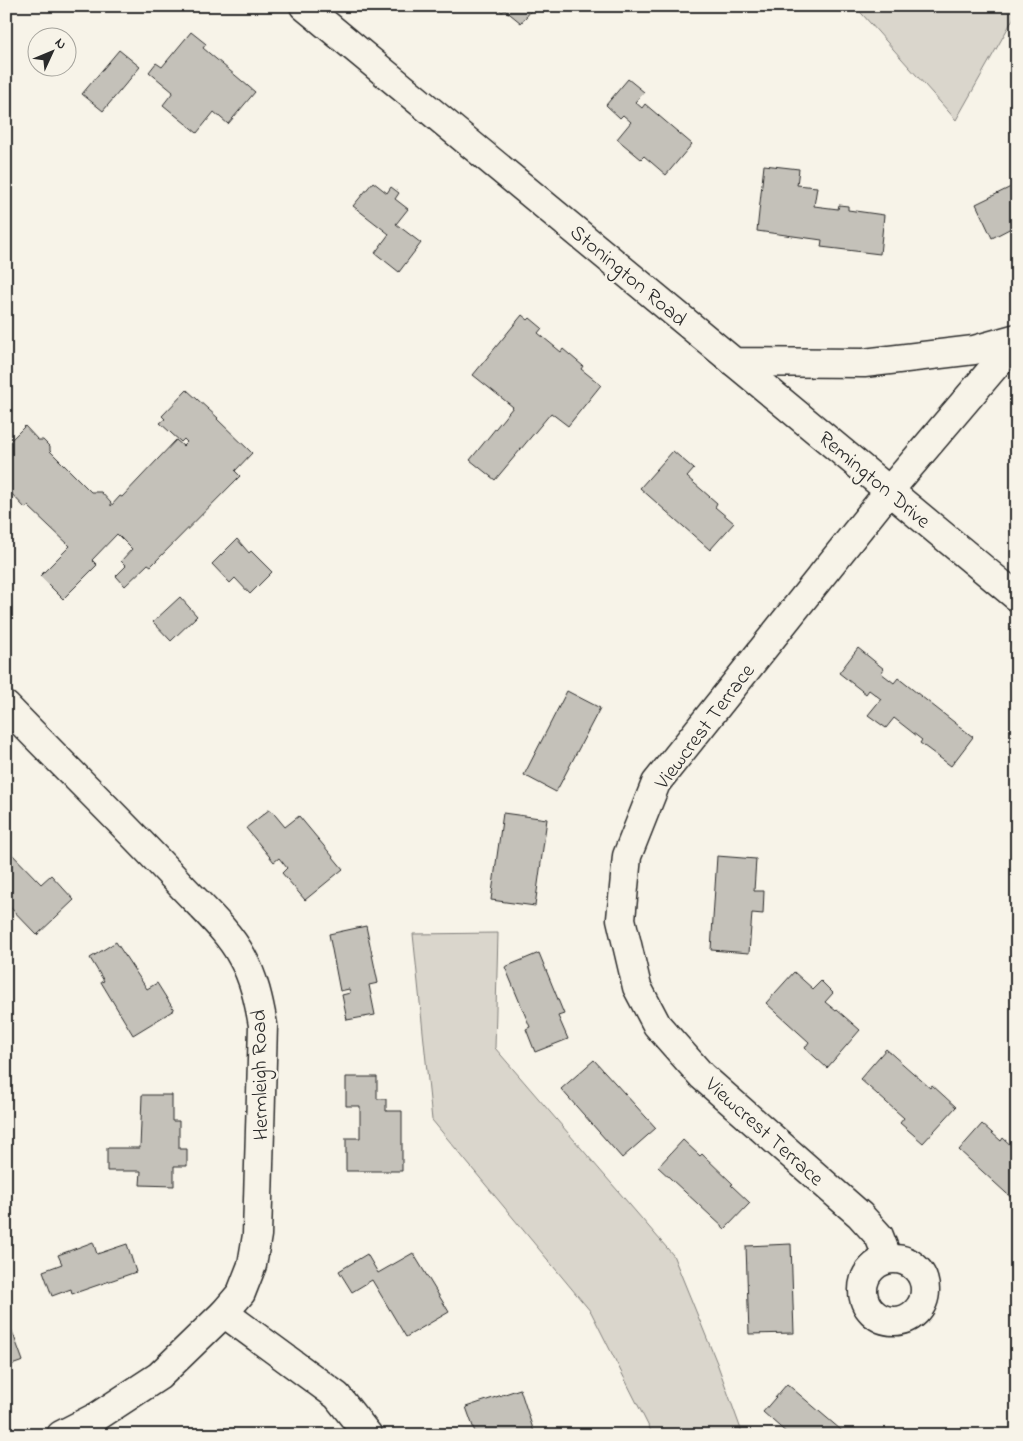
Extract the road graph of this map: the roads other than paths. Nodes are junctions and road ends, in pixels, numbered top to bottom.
1 (304, 6) edge
2 (1017, 339) edge
3 (734, 362) junction
4 (889, 491) junction
5 (1017, 597) edge
6 (6, 706) edge
7 (888, 1260) dead end
8 (224, 1313) junction
9 (61, 1435) edge
10 (368, 1435) edge

1 - 3 street, Stonington Road
2 - 3 street
2 - 4 street
3 - 4 street, Remington Drive
4 - 5 street, Remington Drive
4 - 7 street, Viewcrest Terrace
6 - 8 street, Hermleigh Road
8 - 9 street, Hermleigh Road
8 - 10 street

